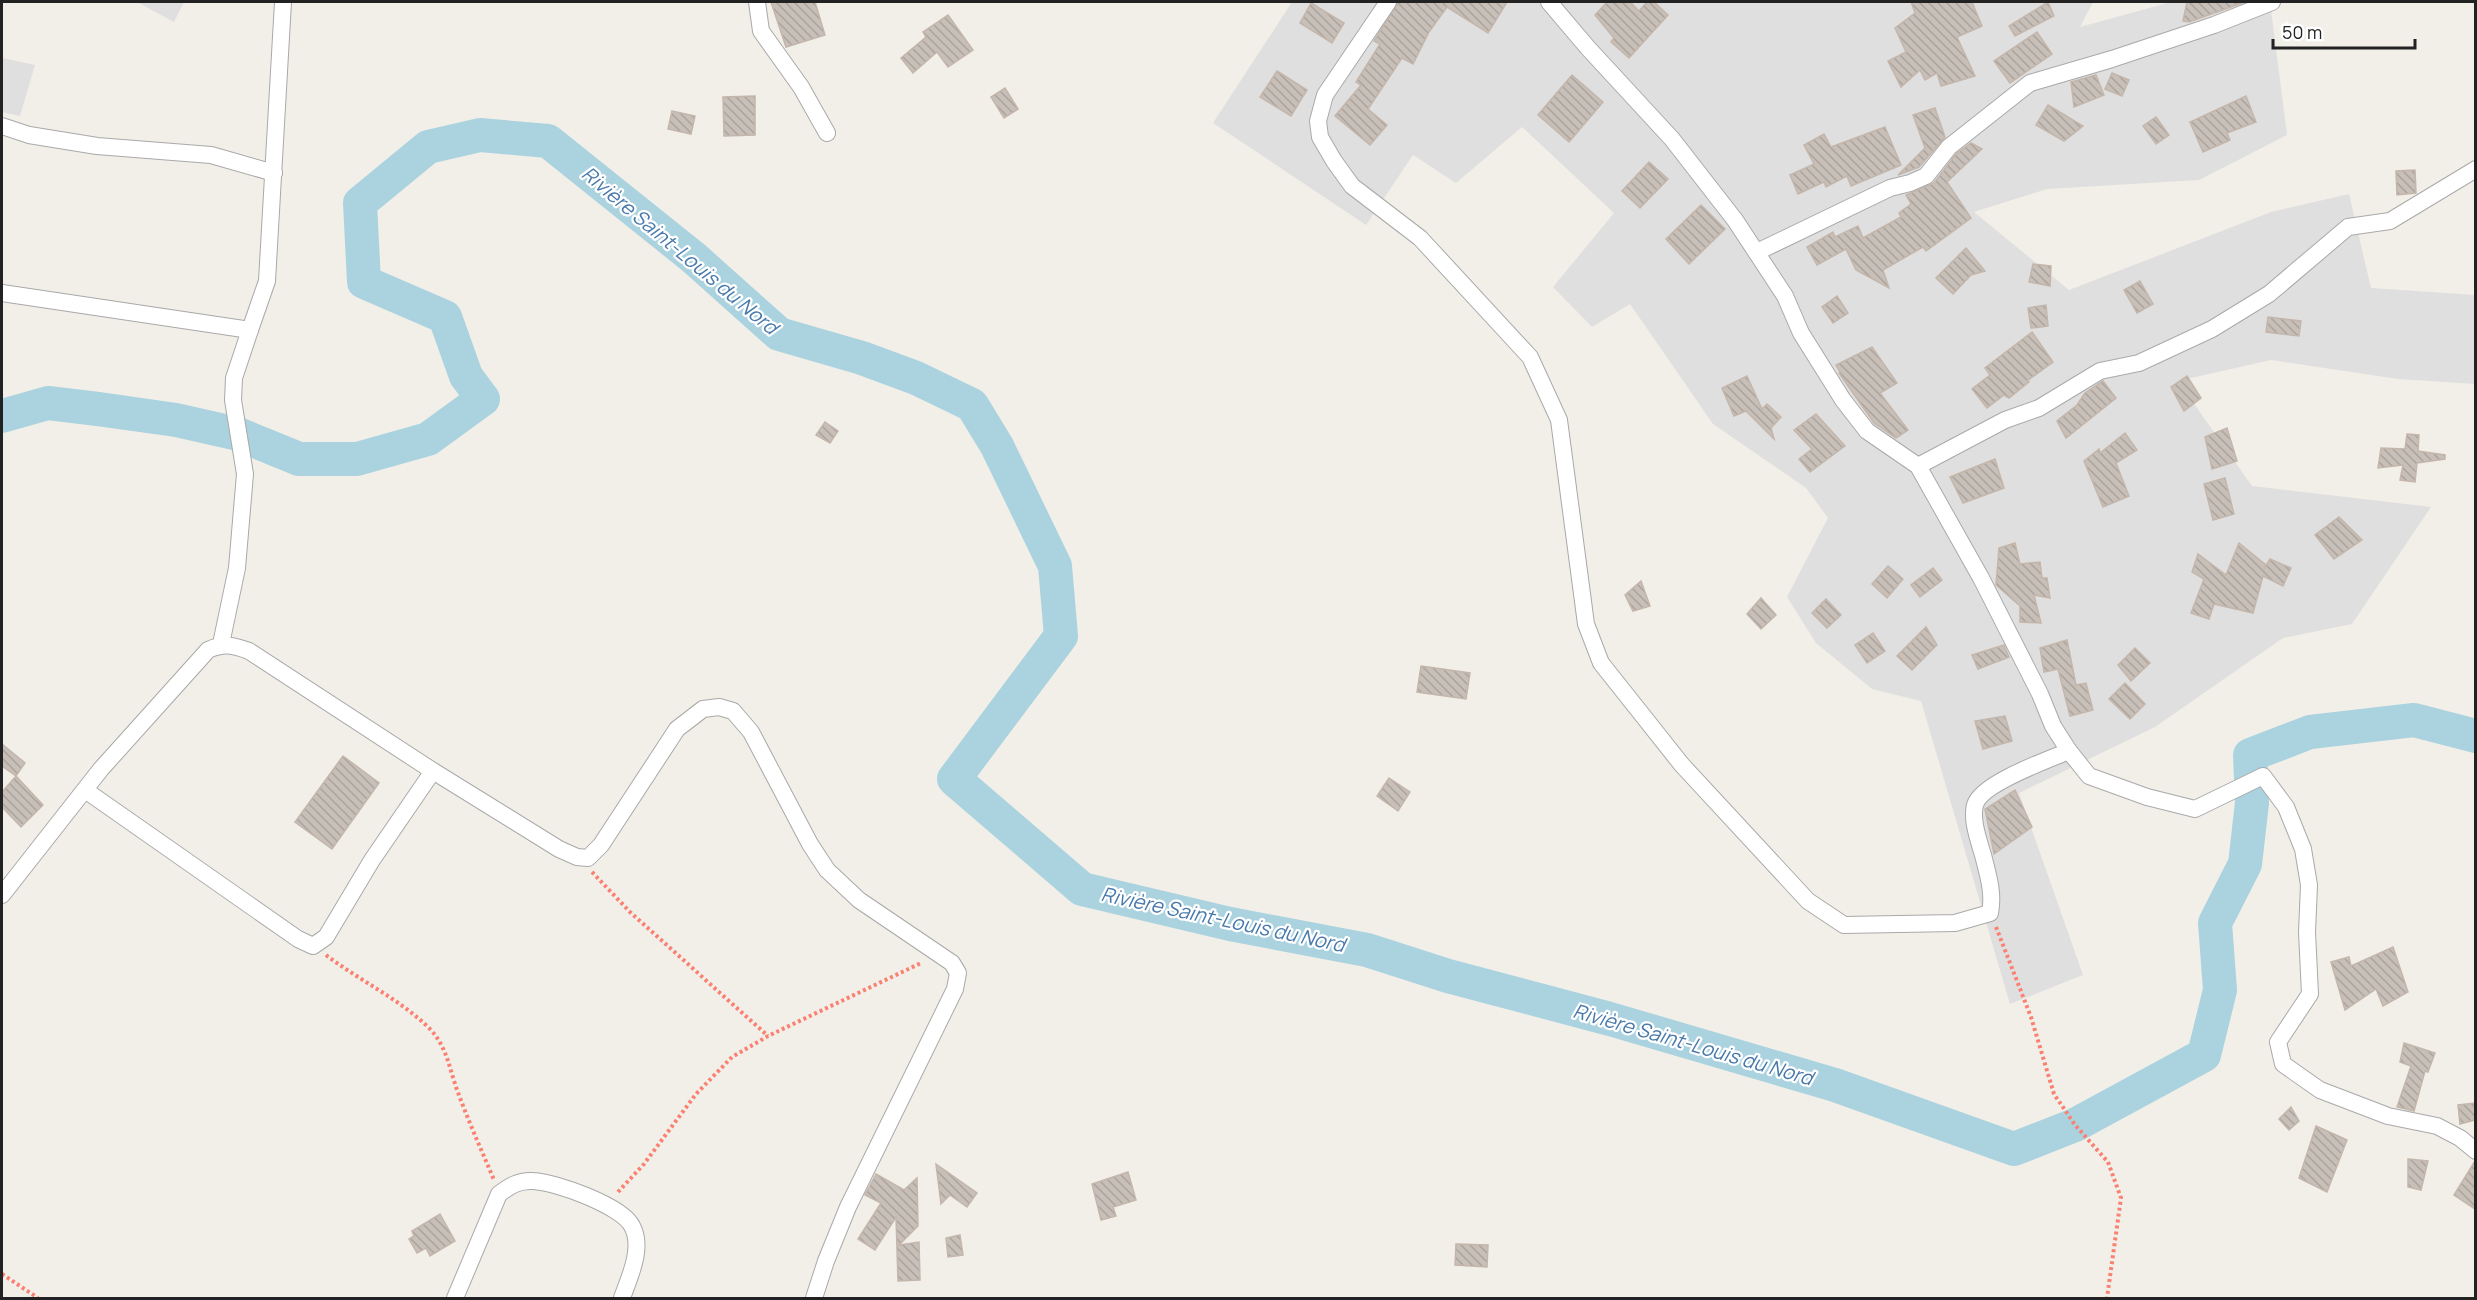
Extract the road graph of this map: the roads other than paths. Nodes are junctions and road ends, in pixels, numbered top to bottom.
1 (283, 2) edge
2 (757, 2) edge
3 (1388, 2) edge
4 (1549, 2) edge
5 (2272, 2) edge
6 (2, 126) edge
7 (826, 134) dead end
8 (2475, 169) edge
9 (274, 173) junction
10 (1757, 252) junction
11 (2, 293) edge
12 (250, 330) junction
13 (1918, 466) junction
14 (221, 644) junction
15 (2069, 751) junction
16 (434, 771) junction
17 (84, 790) junction
18 (2, 895) edge
19 (2475, 1151) edge
20 (455, 1299) edge
21 (622, 1299) edge
22 (814, 1299) edge

1 - 9 street
2 - 7 street
3 - 15 street
4 - 10 street
5 - 10 street
6 - 9 street
8 - 13 street
9 - 12 street
10 - 13 street
11 - 12 street
12 - 14 street
13 - 15 street
14 - 16 street
14 - 17 street
15 - 19 street
16 - 17 street
16 - 22 street
17 - 18 street
20 - 21 street

